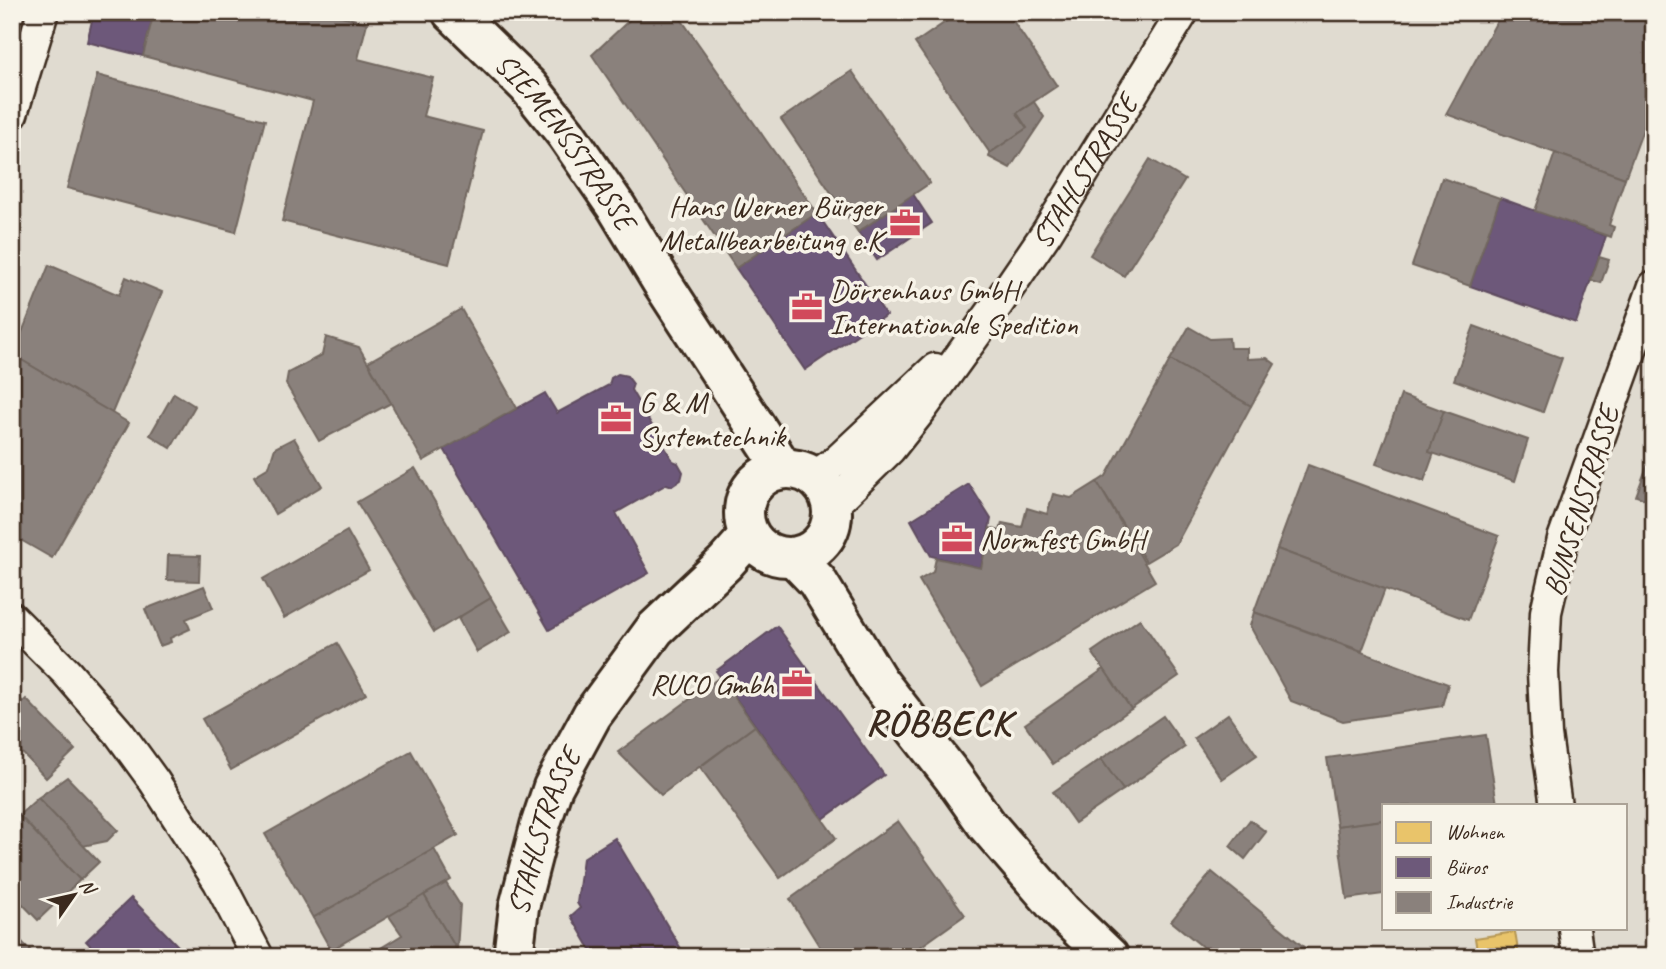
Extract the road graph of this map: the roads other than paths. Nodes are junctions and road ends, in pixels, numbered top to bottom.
1 (43, 12) edge
2 (452, 12) edge
3 (1183, 12) edge
4 (12, 114) edge
5 (1654, 286) edge
6 (790, 516) junction
7 (12, 618) edge
8 (1556, 804) edge
9 (1574, 930) edge
10 (258, 957) edge
11 (513, 957) edge
12 (1109, 957) edge
13 (1578, 957) edge

1 - 4 street
2 - 6 street, SIEMENSSTRASSE
3 - 6 street, STAHLSTRASSE
5 - 8 street, BUNSENSTRASSE
6 - 11 street, STAHLSTRASSE
6 - 12 street
7 - 10 street
9 - 13 street

